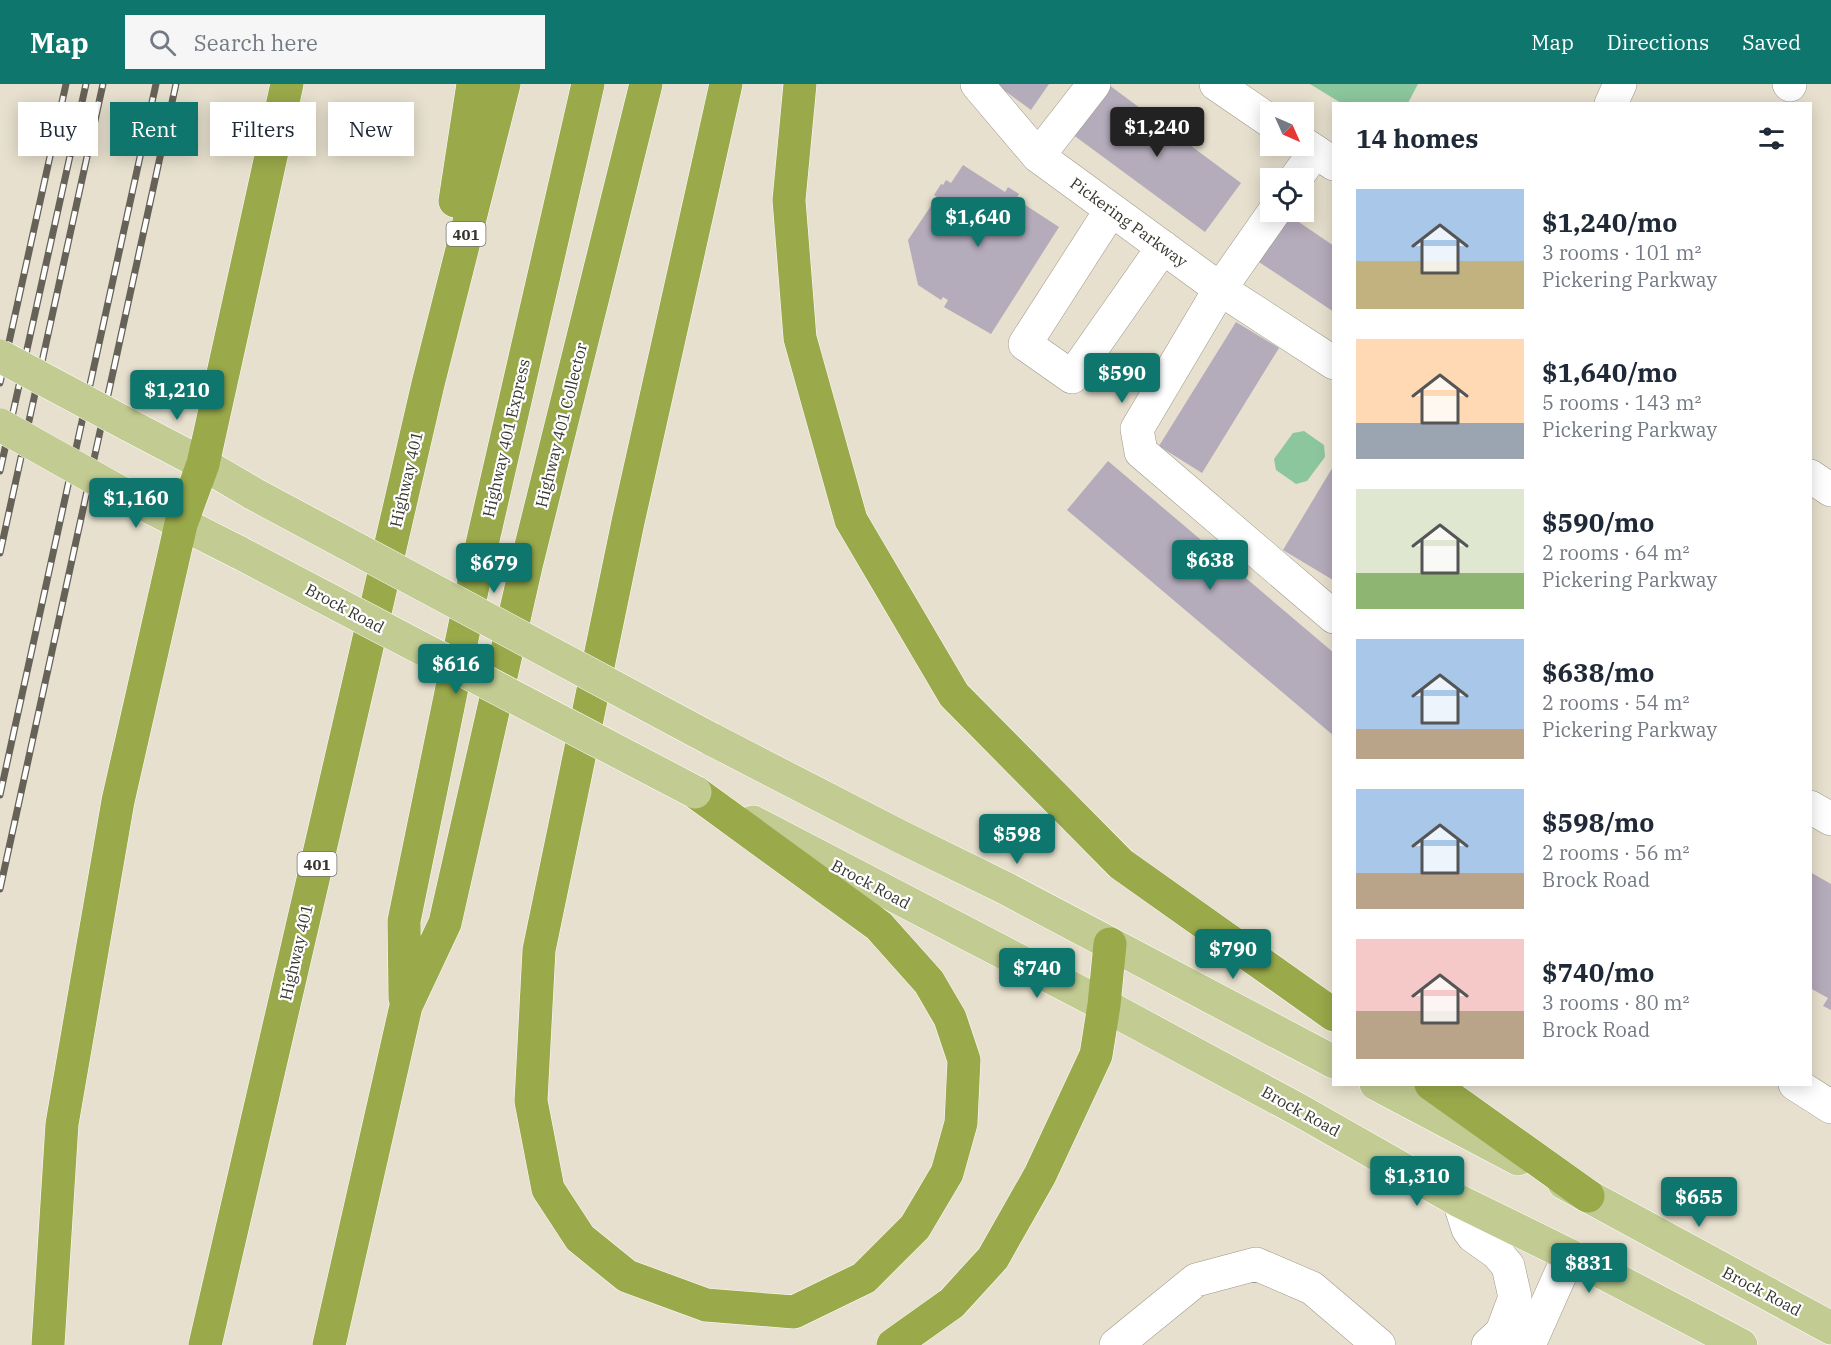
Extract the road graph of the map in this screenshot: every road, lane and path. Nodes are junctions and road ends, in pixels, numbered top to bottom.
1 (287, 84) edge
2 (473, 84) edge
3 (504, 84) edge
4 (588, 84) edge
5 (646, 84) edge
6 (726, 84) edge
7 (800, 84) edge
8 (977, 84) edge
9 (1094, 84) edge
10 (1216, 84) edge
11 (1620, 84) edge
12 (1612, 102) edge
13 (1260, 114) edge
14 (1317, 153) edge
15 (1038, 156) junction
16 (1304, 168) edge
17 (1112, 210) junction
18 (1267, 222) edge
19 (1163, 247) junction
20 (1220, 289) junction
21 (0, 356) edge
22 (1332, 362) edge
23 (428, 384) junction
24 (0, 425) edge
25 (203, 464) junction
26 (1812, 478) edge
27 (1831, 490) edge
28 (181, 524) junction
29 (1332, 615) edge
30 (695, 792) junction
31 (1812, 808) edge
32 (1831, 819) edge
33 (1110, 944) junction
34 (1104, 1005) junction
35 (406, 1006) junction
36 (1332, 1014) edge
37 (1332, 1061) edge
38 (1380, 1086) edge
39 (1434, 1086) edge
40 (1798, 1086) edge
41 (1831, 1107) edge
42 (1588, 1196) junction
43 (1459, 1201) junction
44 (1569, 1255) junction
45 (1831, 1328) edge
46 (48, 1345) edge
47 (205, 1345) edge
48 (329, 1345) edge
49 (893, 1345) edge
50 (1116, 1345) edge
51 (1379, 1345) edge
52 (1488, 1345) edge
53 (1528, 1345) edge
54 (1741, 1345) edge

1 - 25 highway
2 - 23 highway, 401
3 - 23 highway, 401
4 - 35 highway, Highway 401 Express
5 - 35 highway, Highway 401 Collector
6 - 30 highway
7 - 36 highway
8 - 15 street, Pickering Parkway
9 - 15 street
10 - 13 street
11 - 12 street
14 - 16 street
15 - 17 street, Pickering Parkway
17 - 19 street, Pickering Parkway
17 - 19 street
18 - 20 street
19 - 20 street, Pickering Parkway
20 - 22 street, Pickering Parkway
20 - 29 street
21 - 25 main road, bridge
23 - 47 highway, Highway 401 / 401
24 - 28 main road, Brock Road, bridge
25 - 28 highway
25 - 33 main road, bridge
26 - 27 street
28 - 30 main road, Brock Road, bridge
28 - 46 highway
30 - 34 main road, Brock Road
31 - 32 street
33 - 34 highway
33 - 37 main road
34 - 43 main road, Brock Road
34 - 49 highway
35 - 48 highway
38 - 42 main road, Brock Road
39 - 42 highway
40 - 41 street
42 - 45 main road, Brock Road
43 - 44 main road, Brock Road
43 - 52 street
44 - 53 street
44 - 54 main road, Brock Road
50 - 51 street

